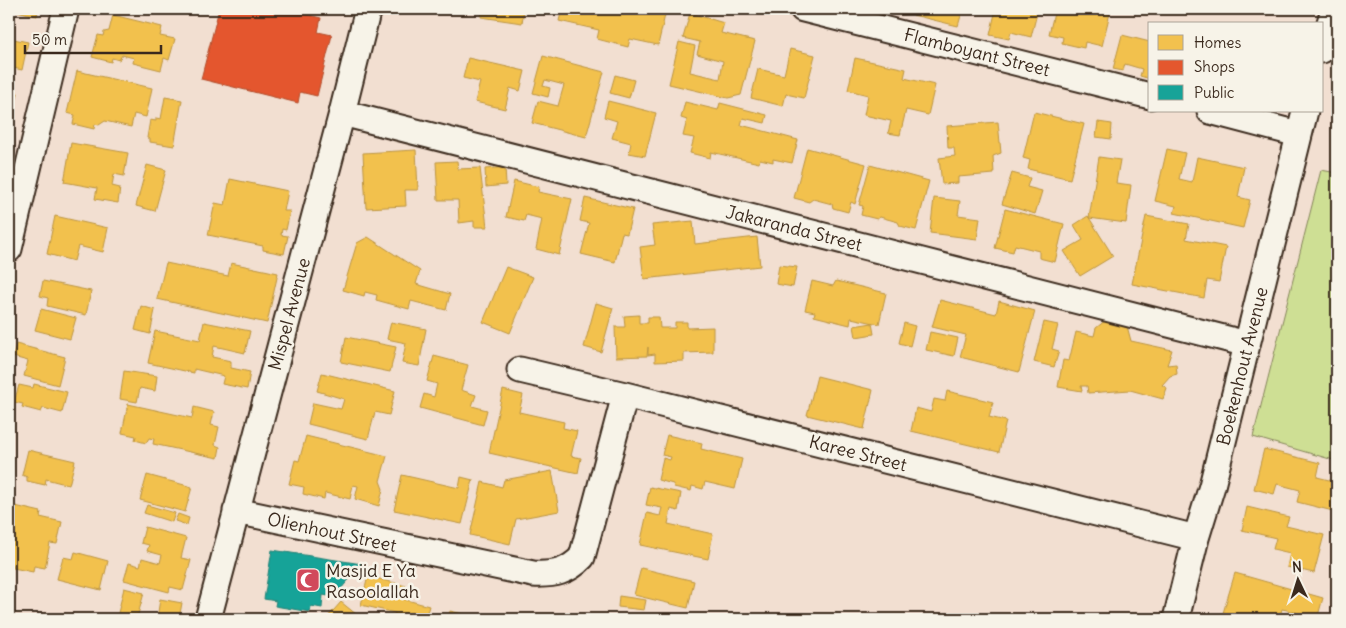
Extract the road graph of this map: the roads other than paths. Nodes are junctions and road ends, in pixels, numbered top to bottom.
1 (66, 9) edge
2 (368, 9) edge
3 (803, 9) edge
4 (1334, 9) edge
5 (1324, 43) edge
6 (1148, 95) edge
7 (1218, 112) edge
8 (342, 113) junction
9 (1301, 122) edge
10 (9, 249) edge
11 (1247, 344) junction
12 (520, 370) dead end
13 (626, 395) junction
14 (236, 511) junction
15 (1196, 538) junction
16 (208, 619) edge
17 (1176, 619) edge

1 - 10 street
2 - 8 street, Mispel Avenue
3 - 6 street, Flamboyant Street
4 - 5 street
7 - 9 street
8 - 11 street, Jakaranda Street
8 - 14 street, Mispel Avenue
9 - 11 street, Boekenhout Avenue
11 - 15 street, Boekenhout Avenue
12 - 13 street, Karee Street
13 - 14 street, Olienhout Street
13 - 15 street, Karee Street
14 - 16 street, Mispel Avenue
15 - 17 street, Boekenhout Avenue

